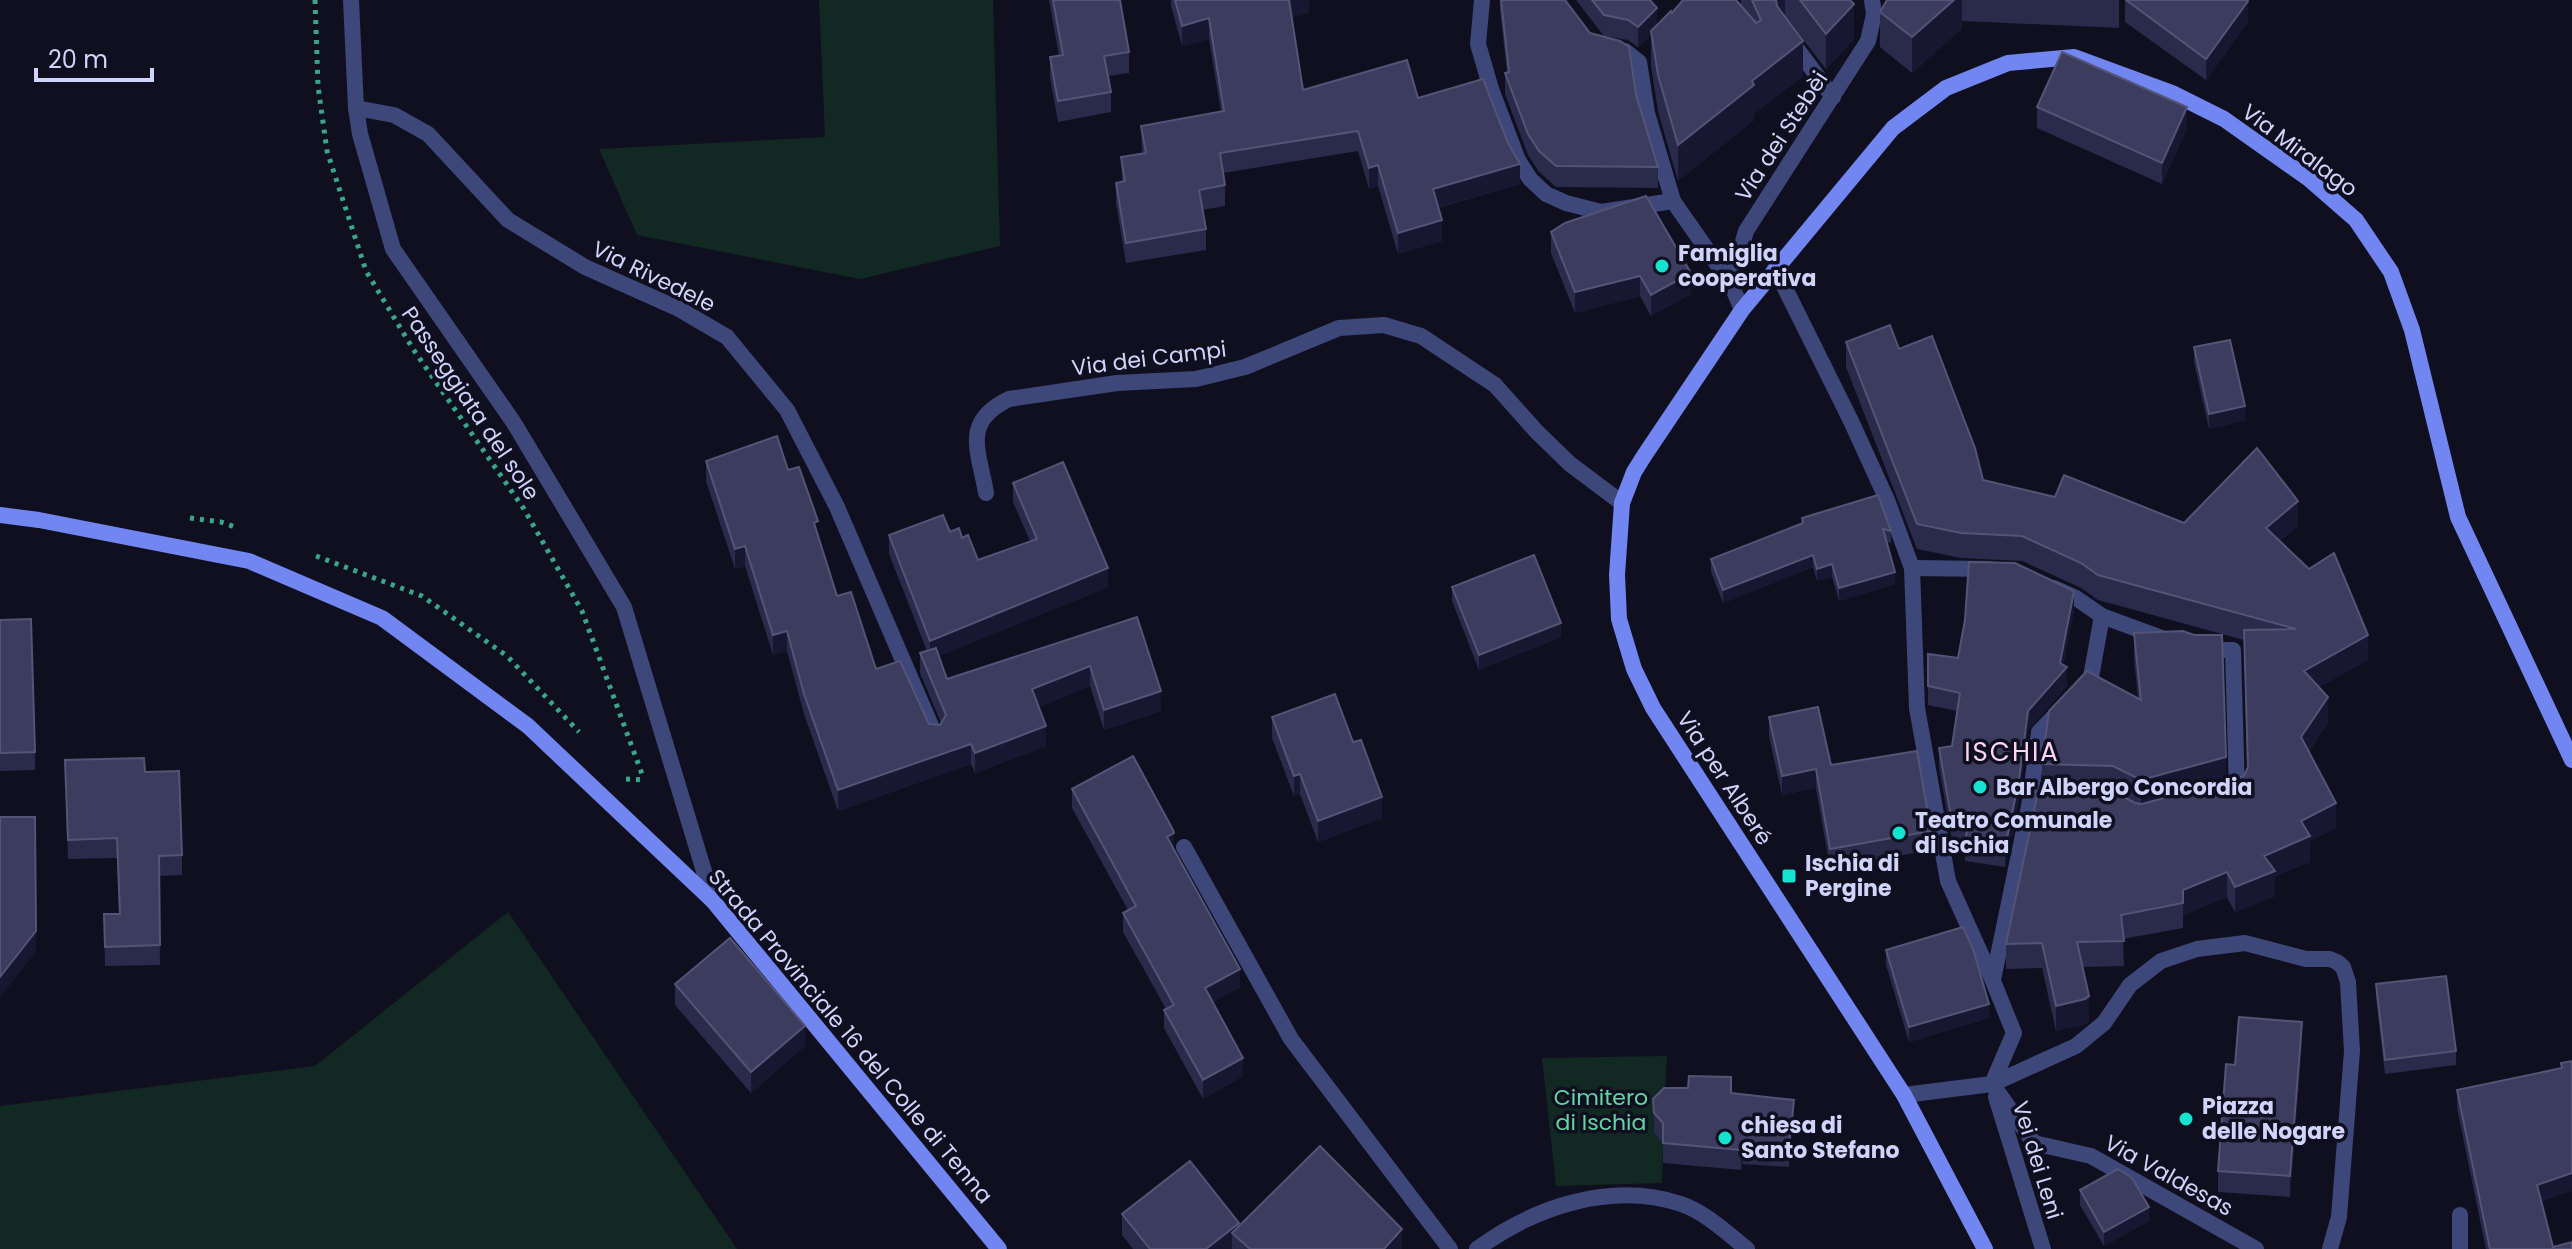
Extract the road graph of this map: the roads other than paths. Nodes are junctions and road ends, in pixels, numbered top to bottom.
1 (351, 0) edge
2 (1482, 0) edge
3 (1873, 7) edge
4 (1891, 8) edge
5 (1786, 35) edge
6 (1598, 46) edge
7 (1833, 97) junction
8 (356, 108) junction
9 (1673, 201) junction
10 (1775, 268) junction
11 (1731, 284) junction
12 (1742, 310) junction
13 (986, 493) dead end
14 (1622, 503) junction
15 (0, 515) edge
16 (1912, 568) junction
17 (2006, 570) edge
18 (2032, 578) edge
19 (2102, 616) junction
20 (935, 735) edge
21 (2572, 760) edge
22 (2222, 796) edge
23 (1184, 847) dead end
24 (713, 901) junction
25 (1993, 981) junction
26 (1992, 1084) junction
27 (1904, 1095) junction
28 (2460, 1215) dead end
29 (999, 1249) edge
30 (1450, 1249) edge
31 (1477, 1249) edge
32 (1747, 1249) edge
33 (1985, 1249) edge
34 (2043, 1249) edge
35 (2256, 1249) edge
36 (2330, 1249) edge
37 (2460, 1249) edge

1 - 8 street
2 - 9 street
3 - 4 street, Via dei Stebèi
3 - 7 street, Via dei Stebèi
5 - 7 street
6 - 9 street
7 - 11 street, Via dei Stebèi
8 - 20 street, Via Rivedele
8 - 24 street
9 - 11 street
10 - 12 street, Via per Alberé
10 - 16 street
10 - 21 street, Via Miralago
11 - 12 street
12 - 14 street, Via per Alberé
13 - 14 street, Via dei Campi
14 - 27 street, Via per Alberé
15 - 24 street, Strada Provinciale 16 del Colle di Tenna
16 - 17 street
16 - 25 street
18 - 19 street
19 - 22 street
19 - 25 street
23 - 30 street
24 - 29 street, Strada Provinciale 16 del Colle di Tenna
25 - 26 street
26 - 27 street
26 - 34 street, Vei dei Leni
26 - 35 street, Via Valdesas
26 - 36 street
27 - 33 street, Via per Alberé
28 - 37 street
31 - 32 street

